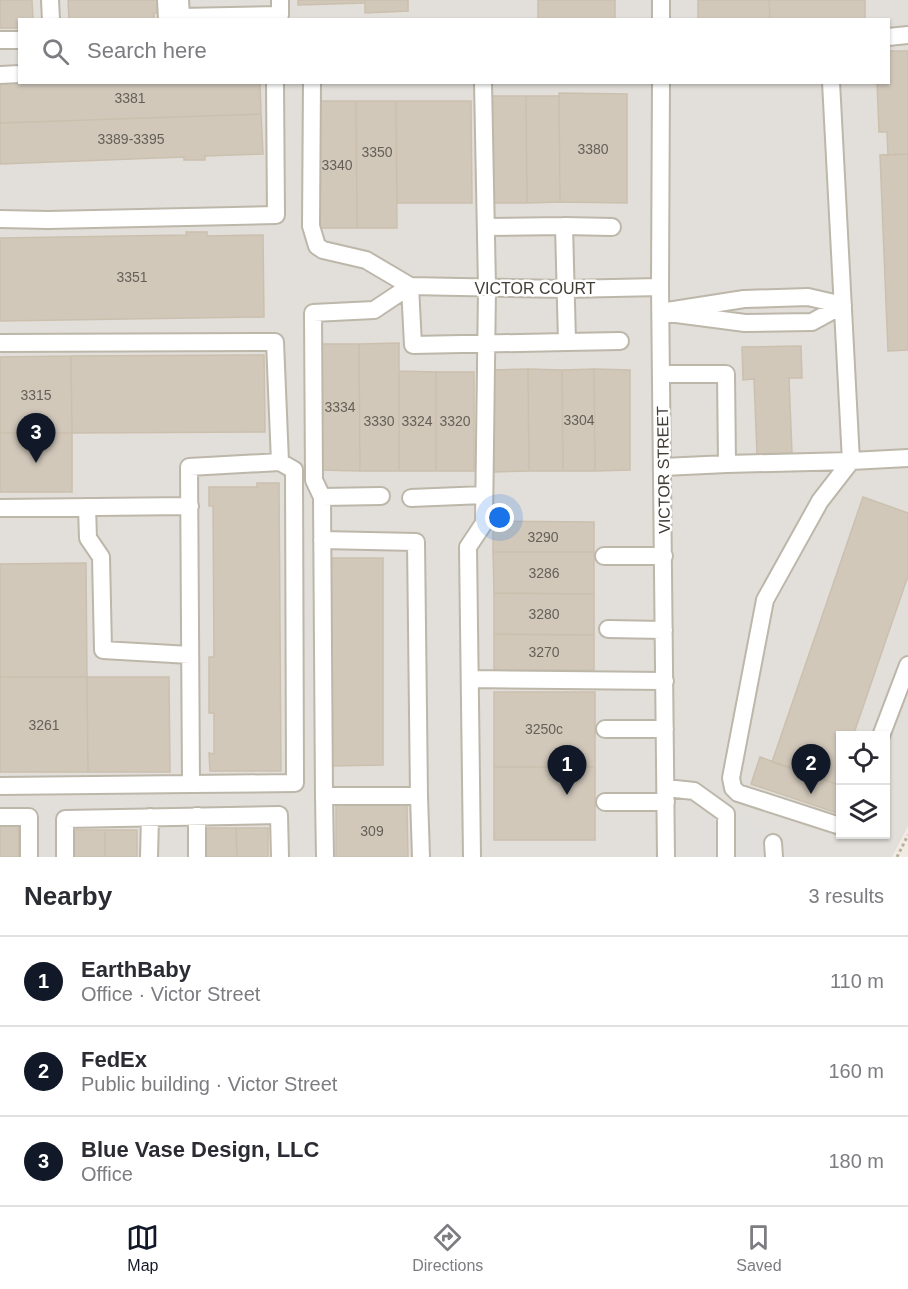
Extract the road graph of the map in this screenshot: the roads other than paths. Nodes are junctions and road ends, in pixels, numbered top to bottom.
1 (50, 0) edge
2 (166, 0) edge
3 (180, 0) edge
4 (280, 0) edge
5 (661, 0) edge
6 (51, 18) edge
7 (167, 18) edge
8 (661, 18) edge
9 (908, 35) edge
10 (890, 37) edge
11 (0, 40) edge
12 (18, 40) edge
13 (18, 74) edge
14 (0, 75) edge
15 (274, 84) edge
16 (312, 84) edge
17 (483, 84) edge
18 (661, 84) edge
19 (831, 84) edge
20 (0, 219) edge
21 (564, 226) junction
22 (486, 227) junction
23 (612, 227) dead end
24 (410, 286) junction
25 (660, 287) junction
26 (488, 288) junction
27 (566, 289) junction
28 (843, 306) junction
29 (661, 312) junction
30 (620, 341) dead end
31 (567, 342) junction
32 (0, 343) edge
33 (486, 345) junction
34 (662, 374) junction
35 (908, 458) edge
36 (851, 461) junction
37 (280, 462) junction
38 (727, 464) junction
39 (663, 466) junction
40 (484, 495) junction
41 (381, 496) dead end
42 (322, 497) junction
43 (411, 498) dead end
44 (190, 506) junction
45 (87, 507) junction
46 (0, 508) edge
47 (322, 540) junction
48 (604, 556) dead end
49 (663, 556) junction
50 (608, 629) dead end
51 (664, 630) junction
52 (190, 655) junction
53 (908, 664) edge
54 (470, 679) junction
55 (665, 681) junction
56 (605, 729) dead end
57 (665, 729) junction
58 (883, 731) edge
59 (191, 784) junction
60 (0, 786) edge
61 (666, 795) junction
62 (324, 796) junction
63 (419, 796) junction
64 (604, 802) dead end
65 (197, 816) junction
66 (0, 817) edge
67 (150, 817) junction
68 (836, 825) edge
69 (29, 857) edge
70 (65, 857) edge
71 (149, 857) edge
72 (198, 857) edge
73 (280, 857) edge
74 (325, 857) edge
75 (421, 857) edge
76 (472, 857) edge
77 (666, 857) edge
78 (726, 857) edge

1 - 6 street
2 - 7 street
3 - 4 street
5 - 8 street
9 - 10 street
11 - 12 street
13 - 14 street
15 - 20 street
16 - 24 street
17 - 22 street
18 - 25 street, VICTOR STREET
19 - 28 street
21 - 22 street
21 - 23 street
21 - 27 street
22 - 26 street
24 - 26 street, VICTOR COURT
24 - 33 street
24 - 42 street
25 - 27 street, VICTOR COURT
25 - 29 street, VICTOR STREET
26 - 27 street, VICTOR COURT
26 - 33 street
27 - 31 street
28 - 29 street
28 - 29 street
28 - 36 street
29 - 34 street, VICTOR STREET
30 - 31 street
31 - 33 street
32 - 37 street
33 - 40 street
34 - 38 street
34 - 39 street, VICTOR STREET
35 - 36 street
36 - 38 street
36 - 68 street
37 - 44 street
37 - 59 street
38 - 39 street
39 - 49 street, VICTOR STREET
40 - 43 street
40 - 54 street
41 - 42 street
42 - 47 street
44 - 45 street
44 - 52 street
45 - 46 street
45 - 52 street
47 - 62 street
47 - 63 street
48 - 49 street
49 - 51 street, VICTOR STREET
50 - 51 street
51 - 55 street, VICTOR STREET
52 - 59 street
53 - 58 street
54 - 55 street
54 - 76 street
55 - 57 street, VICTOR STREET
56 - 57 street
57 - 61 street, VICTOR STREET
59 - 60 street
61 - 64 street
61 - 77 street, VICTOR STREET
61 - 78 street
62 - 63 street
62 - 74 street
63 - 75 street
65 - 67 street
65 - 72 street
65 - 73 street
66 - 69 street
67 - 70 street
67 - 71 street

